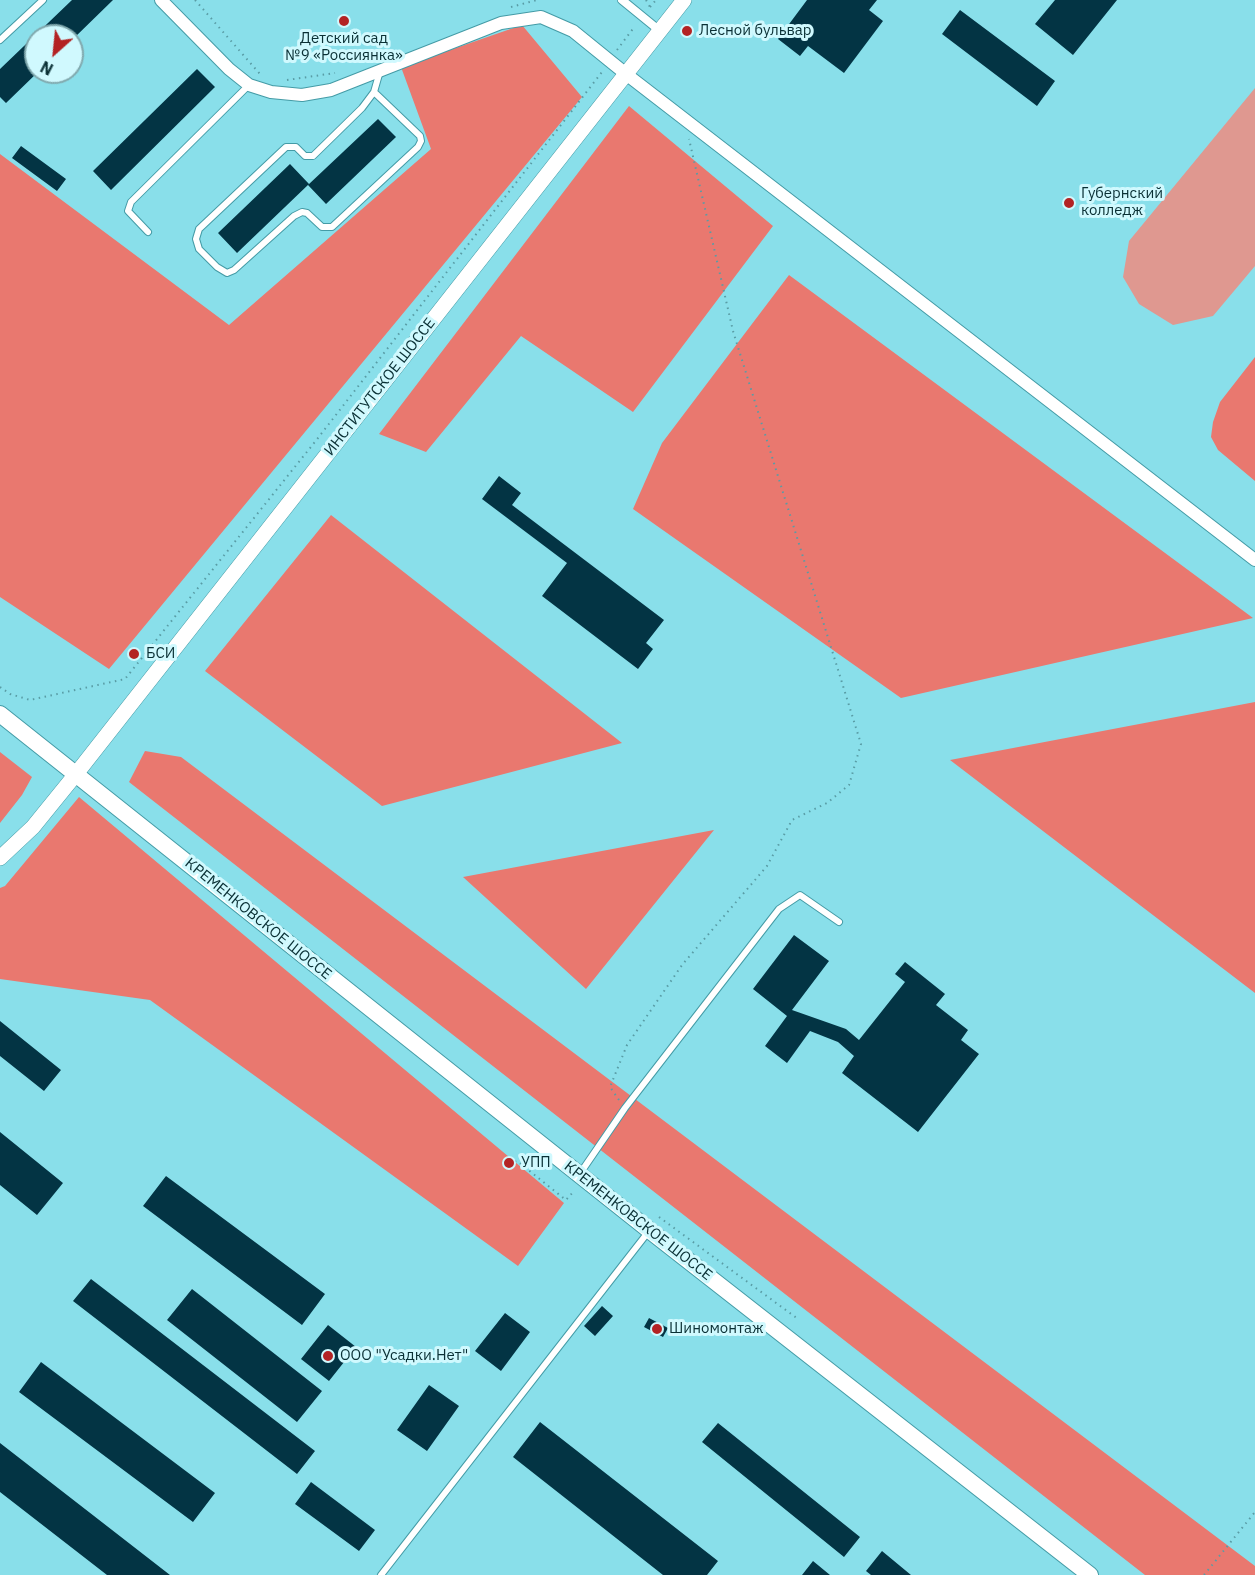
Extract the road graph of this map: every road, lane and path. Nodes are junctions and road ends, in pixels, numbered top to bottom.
1 (43, 0) edge
2 (161, 0) edge
3 (195, 0) edge
4 (537, 0) edge
5 (622, 0) edge
6 (646, 0) edge
7 (656, 0) edge
8 (684, 0) edge
9 (507, 8) dead end
10 (638, 22) dead end
11 (660, 31) junction
12 (0, 40) edge
13 (611, 61) junction
14 (380, 70) junction
15 (339, 72) dead end
16 (626, 74) junction
17 (266, 80) dead end
18 (286, 80) dead end
19 (249, 86) junction
20 (374, 92) junction
21 (685, 118) junction
22 (148, 232) dead end
23 (1255, 560) edge
24 (0, 687) edge
25 (0, 714) edge
26 (76, 774) junction
27 (0, 858) edge
28 (839, 922) dead end
29 (625, 1108) junction
30 (509, 1163) dead end
31 (582, 1177) junction
32 (654, 1223) junction
33 (798, 1319) dead end
34 (1255, 1512) edge
35 (381, 1575) edge
36 (1090, 1575) edge
37 (1204, 1575) edge

1 - 12 lane
2 - 19 street
3 - 17 path
4 - 9 path
5 - 11 street
6 - 7 path
8 - 11 street, ИНСТИТУТСКОЕ ШОССЕ
10 - 13 path
11 - 16 street, ИНСТИТУТСКОЕ ШОССЕ
13 - 14 street
13 - 16 street
13 - 24 path
14 - 19 street
14 - 20 lane
15 - 18 path
16 - 21 street
16 - 26 street, ИНСТИТУТСКОЕ ШОССЕ
19 - 22 lane
20 - 20 lane
21 - 23 street
21 - 29 path
25 - 26 main road, КРЕМЕНКОВСКОЕ ШОССЕ
26 - 27 street, ИНСТИТУТСКОЕ ШОССЕ
26 - 31 main road, КРЕМЕНКОВСКОЕ ШОССЕ
28 - 29 lane
29 - 31 lane
30 - 31 path
31 - 32 main road, КРЕМЕНКОВСКОЕ ШОССЕ
32 - 33 path
32 - 35 lane
32 - 36 main road, КРЕМЕНКОВСКОЕ ШОССЕ
34 - 37 path

